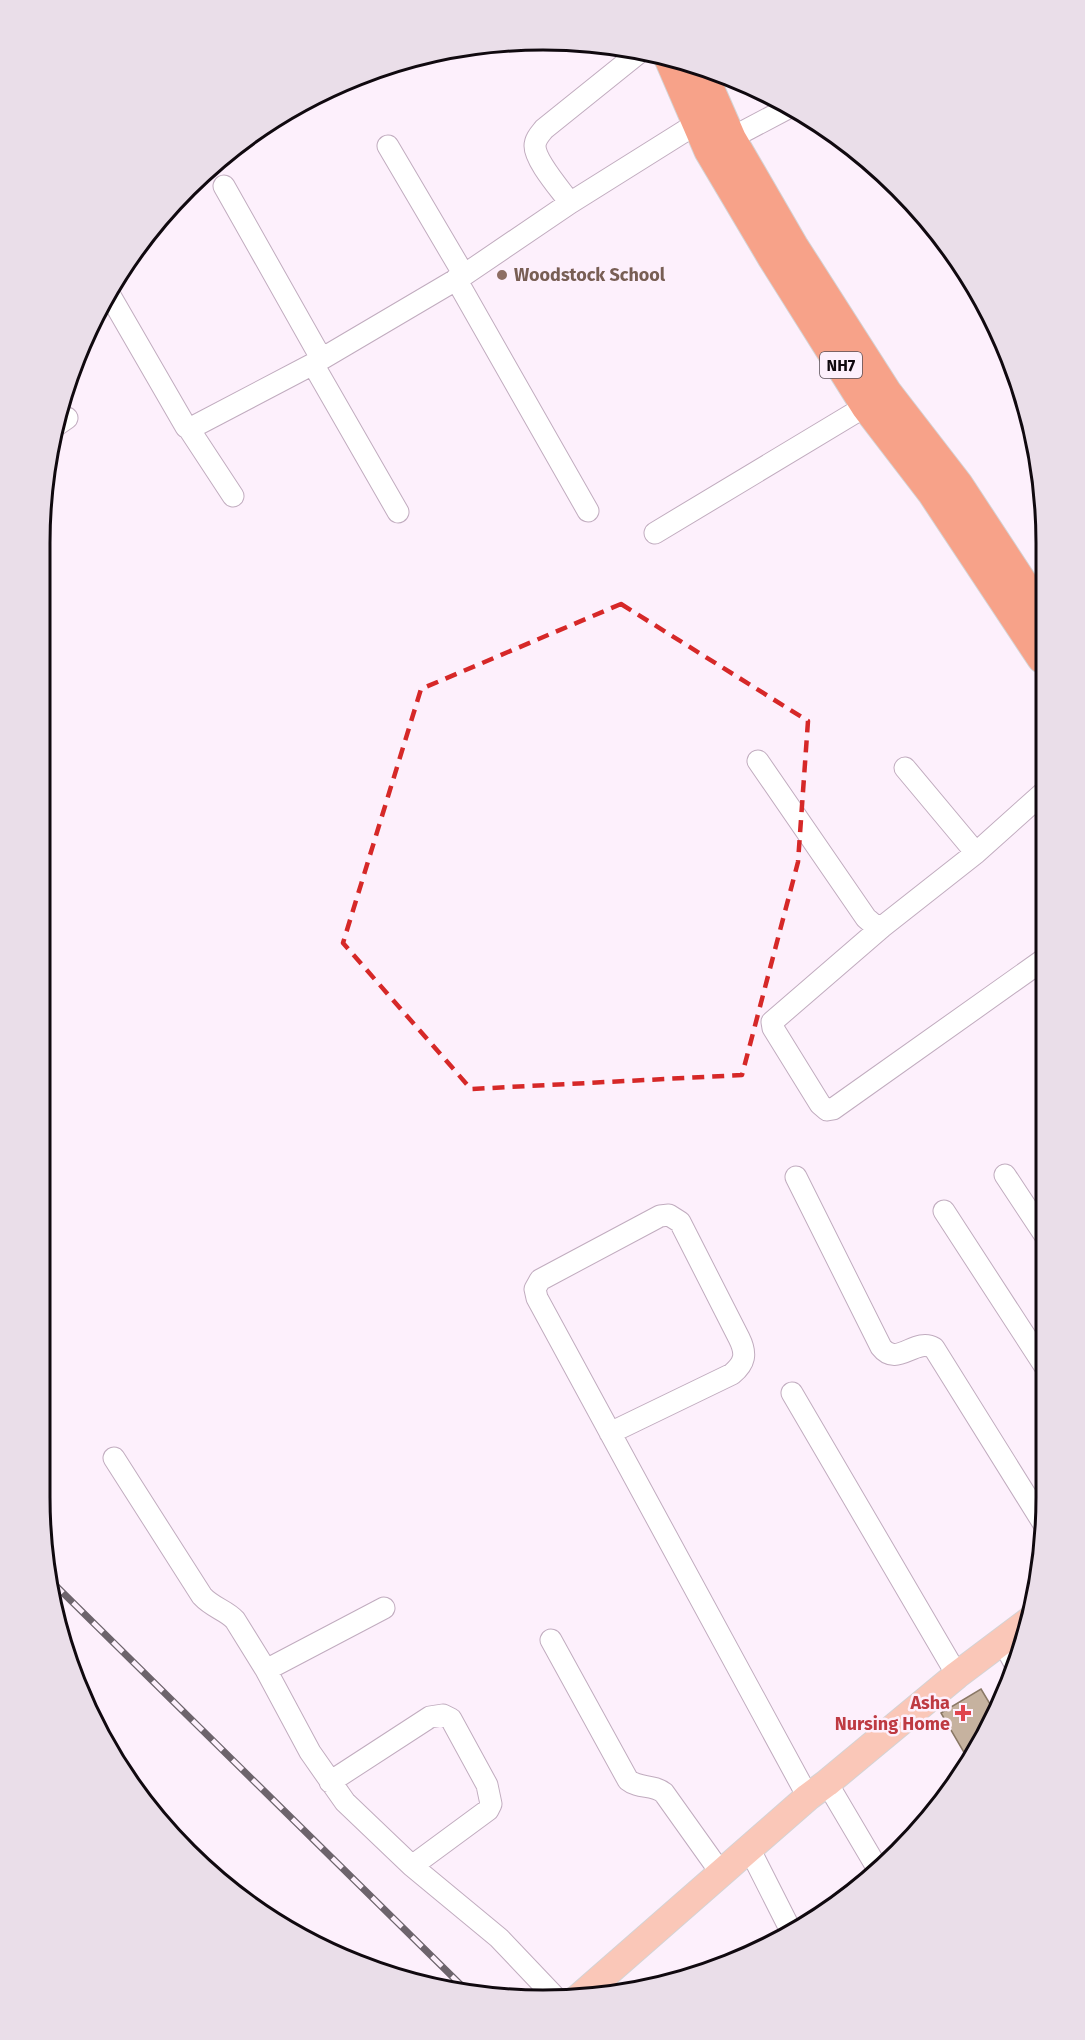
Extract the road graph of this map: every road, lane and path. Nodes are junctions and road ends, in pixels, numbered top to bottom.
1 (632, 58) edge
2 (673, 67) edge
3 (702, 76) edge
4 (782, 112) edge
5 (696, 124) junction
6 (720, 145) junction
7 (388, 146) dead end
8 (224, 186) dead end
9 (570, 202) junction
10 (460, 277) junction
11 (113, 301) edge
12 (317, 361) junction
13 (866, 406) junction
14 (189, 429) junction
15 (233, 496) dead end
16 (588, 511) dead end
17 (398, 512) dead end
18 (655, 533) dead end
19 (1036, 605) edge
20 (1036, 649) edge
21 (758, 761) dead end
22 (905, 768) dead end
23 (1036, 799) edge
24 (976, 853) junction
25 (882, 927) junction
26 (1036, 965) edge
27 (1005, 1175) dead end
28 (796, 1177) dead end
29 (944, 1211) dead end
30 (1036, 1222) edge
31 (1036, 1353) edge
32 (792, 1393) dead end
33 (610, 1433) junction
34 (114, 1458) dead end
35 (1035, 1510) edge
36 (384, 1608) dead end
37 (551, 1640) dead end
38 (1009, 1653) edge
39 (266, 1670) junction
40 (957, 1675) junction
41 (330, 1782) junction
42 (817, 1790) junction
43 (749, 1848) junction
44 (873, 1863) edge
45 (412, 1866) junction
46 (721, 1873) junction
47 (788, 1925) edge
48 (590, 1988) edge
49 (548, 1990) edge

1 - 9 street
2 - 5 highway, NH7
3 - 6 highway, NH7
4 - 6 street
5 - 6 highway, NH7
5 - 9 street
6 - 13 highway, NH7
6 - 19 highway, NH7
7 - 10 street
8 - 12 street
9 - 10 street
10 - 12 street
10 - 16 street
11 - 14 street
12 - 14 street
12 - 17 street
13 - 18 street
13 - 20 highway, NH7
14 - 15 street
21 - 25 street
22 - 24 street
23 - 24 street
24 - 25 street
25 - 26 street
27 - 30 street
28 - 35 street
29 - 31 street
32 - 40 street
33 - 33 street
33 - 42 street
34 - 39 street
36 - 39 street
37 - 46 street
38 - 40 main road
39 - 41 street
40 - 42 main road
41 - 45 street
41 - 45 street
42 - 43 main road
42 - 44 street
43 - 46 main road
43 - 47 street
45 - 49 street
46 - 48 main road

